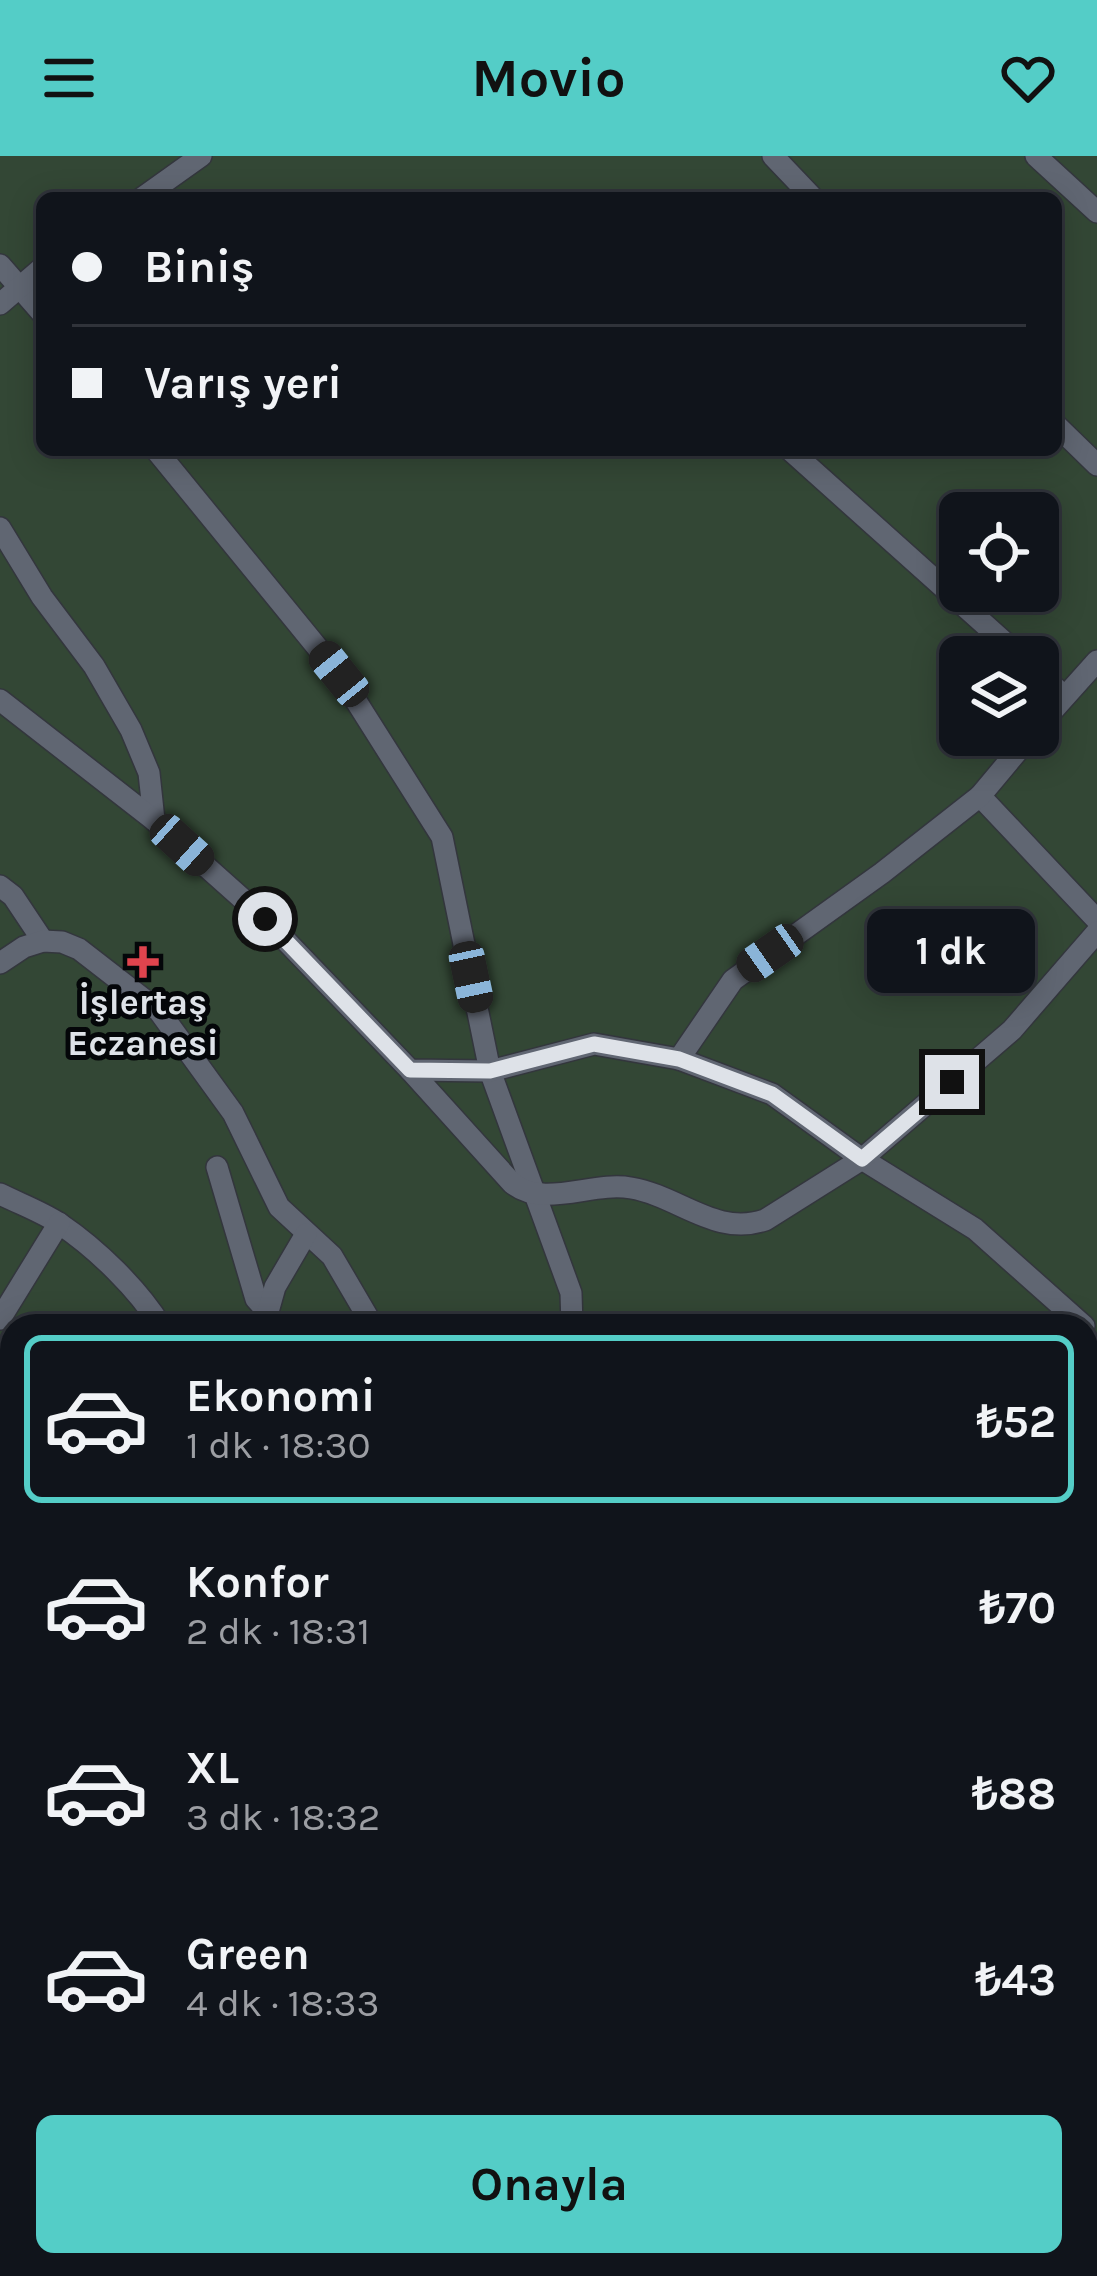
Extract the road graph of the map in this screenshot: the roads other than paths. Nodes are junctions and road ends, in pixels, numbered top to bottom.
1 (201, 156) edge
2 (773, 156) edge
3 (1036, 156) edge
4 (150, 192) edge
5 (807, 192) edge
6 (1097, 212) edge
7 (0, 265) edge
8 (36, 272) edge
9 (19, 285) junction
10 (0, 304) edge
11 (36, 306) edge
12 (1062, 430) edge
13 (162, 456) edge
14 (797, 456) edge
15 (1097, 465) edge
16 (0, 527) edge
17 (998, 636) edge
18 (1097, 662) edge
19 (1059, 691) edge
20 (1064, 696) junction
21 (0, 700) edge
22 (1059, 702) edge
23 (1013, 756) edge
24 (980, 796) junction
25 (154, 820) junction
26 (0, 886) edge
27 (1097, 920) edge
28 (1097, 932) edge
29 (43, 941) junction
30 (0, 963) edge
31 (679, 1059) junction
32 (410, 1070) junction
33 (490, 1071) junction
34 (862, 1159) junction
35 (217, 1167) dead end
36 (0, 1194) edge
37 (538, 1196) junction
38 (59, 1223) junction
39 (306, 1234) junction
40 (3, 1314) edge
41 (154, 1314) edge
42 (264, 1314) edge
43 (267, 1314) edge
44 (366, 1314) edge
45 (572, 1314) edge
46 (1071, 1314) edge

1 - 4 street
2 - 5 street
3 - 6 street
7 - 9 street
8 - 9 street
9 - 10 street
9 - 11 street
12 - 15 street
13 - 33 street
14 - 17 street
16 - 25 street
18 - 20 street
19 - 20 street
20 - 22 street
21 - 25 street
23 - 24 street
24 - 27 street
24 - 31 street
25 - 32 street
26 - 29 street
28 - 34 street
29 - 30 street
29 - 39 street
31 - 33 street
31 - 34 street
32 - 33 street
32 - 37 street
33 - 37 street
34 - 37 street
34 - 46 street
35 - 42 street
36 - 38 street
37 - 45 street
38 - 40 street
38 - 41 street
39 - 43 street
39 - 44 street

